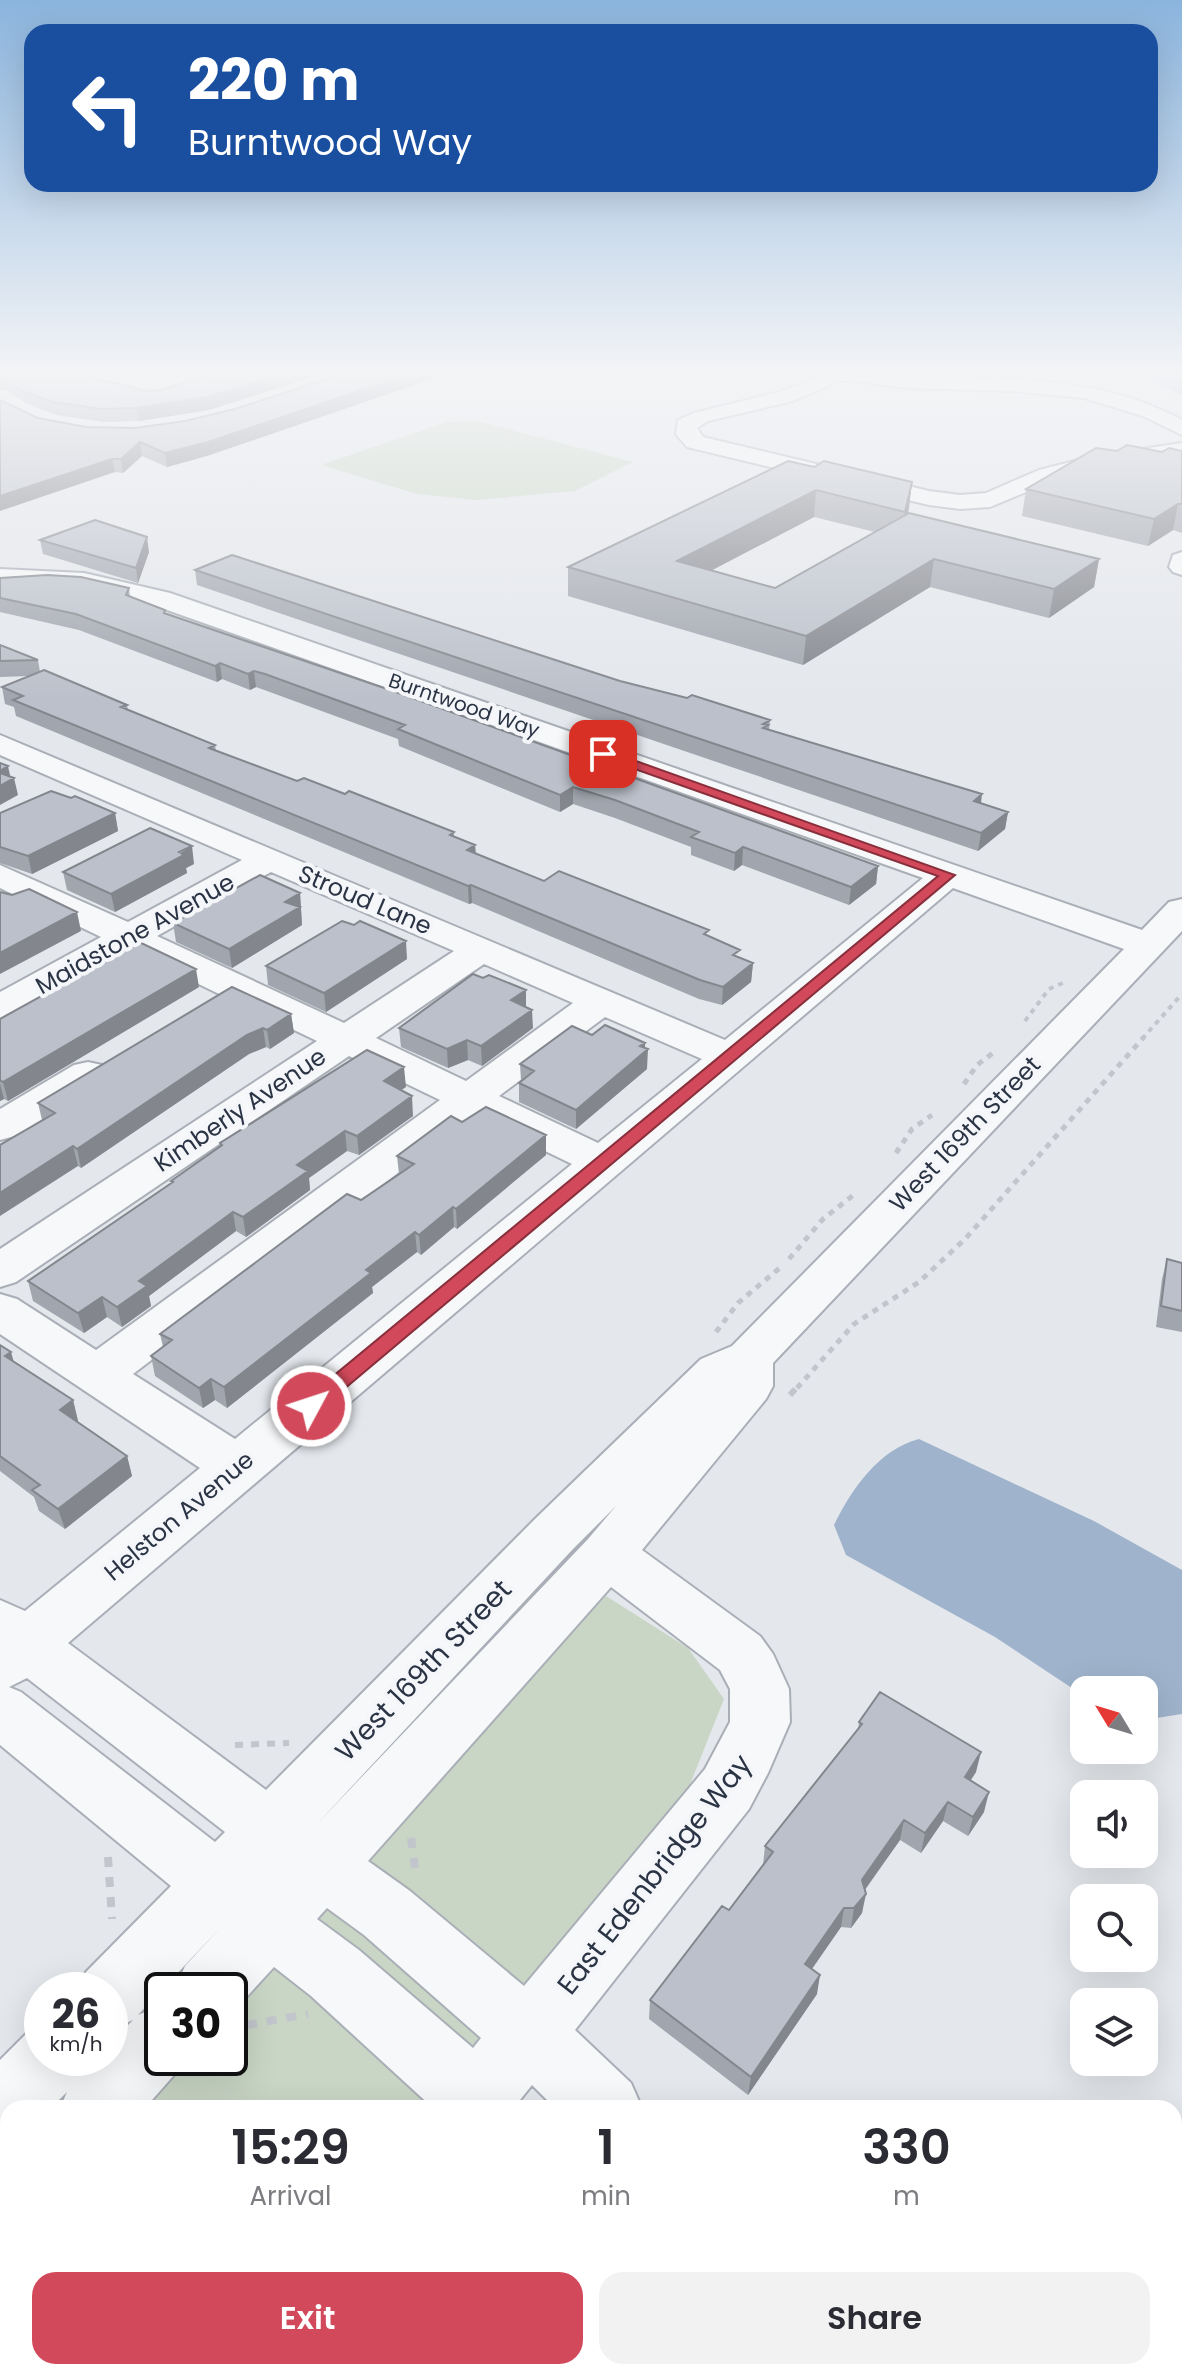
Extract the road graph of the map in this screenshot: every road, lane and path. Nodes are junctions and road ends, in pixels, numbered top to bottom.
1 (853, 480) edge
2 (1034, 480) edge
3 (1182, 560) edge
4 (1182, 567) edge
5 (0, 577) edge
6 (0, 745) edge
7 (84, 780) junction
8 (42, 800) edge
9 (174, 819) junction
10 (131, 840) edge
11 (269, 859) junction
12 (75, 869) edge
13 (948, 875) junction
14 (11, 891) edge
15 (371, 903) junction
16 (1182, 910) edge
17 (333, 926) edge
18 (130, 937) junction
19 (1148, 945) junction
20 (481, 950) junction
21 (271, 964) edge
22 (234, 986) junction
23 (1182, 994) edge
24 (601, 1001) junction
25 (0, 1008) edge
26 (195, 1010) edge
27 (346, 1040) junction
28 (730, 1056) junction
29 (117, 1057) edge
30 (470, 1099) junction
31 (0, 1127) edge
32 (603, 1162) junction
33 (0, 1271) edge
34 (0, 1311) edge
35 (749, 1358) junction
36 (97, 1375) junction
37 (783, 1405) dead end
38 (238, 1467) junction
39 (607, 1554) junction
40 (9, 1645) edge
41 (0, 1710) edge
42 (409, 1827) dead end
43 (270, 1828) junction
44 (322, 1868) junction
45 (217, 1883) junction
46 (387, 1913) junction
47 (270, 1924) junction
48 (245, 1972) edge
49 (335, 1973) junction
50 (128, 1977) edge
51 (248, 2010) edge
52 (529, 2035) junction
53 (144, 2059) edge
54 (34, 2076) edge
55 (9, 2100) edge
56 (104, 2100) edge
57 (474, 2100) edge
58 (481, 2100) edge
59 (598, 2100) edge

1 - 2 street
3 - 4 street
5 - 13 street, Burntwood Way
6 - 7 street, Stroud Lane
7 - 8 street
7 - 9 street, Stroud Lane
9 - 10 street
9 - 11 street, Stroud Lane
11 - 15 street, Stroud Lane
11 - 18 street, Maidstone Avenue
12 - 14 street
13 - 19 street, Burntwood Way
13 - 28 street, Helston Avenue
14 - 18 street
15 - 17 street
15 - 20 street, Stroud Lane
16 - 19 street, West 169th Street
18 - 22 street
18 - 25 street, Maidstone Avenue
19 - 35 street, West 169th Street
20 - 24 street, Stroud Lane
20 - 27 street, Kimberly Avenue
21 - 22 street
22 - 26 street
22 - 27 street
23 - 37 path
24 - 28 street, Stroud Lane
24 - 30 street
27 - 30 street
27 - 33 street, Kimberly Avenue
28 - 32 street, Helston Avenue
29 - 31 street
30 - 32 street
30 - 36 street
32 - 38 street, Helston Avenue
34 - 36 street
35 - 39 street
35 - 43 street, West 169th Street
36 - 38 street
38 - 40 street, Helston Avenue
39 - 44 street
39 - 52 street, East Edenbridge Way
40 - 43 street
41 - 45 street
42 - 46 path
43 - 44 street
43 - 45 street, West 169th Street
44 - 46 street
44 - 47 street
45 - 47 street
45 - 50 street, West 169th Street
46 - 52 street
47 - 48 street
47 - 49 street
49 - 51 path
49 - 57 street
52 - 58 street, East Edenbridge Way
52 - 59 street
53 - 56 street
54 - 55 street

